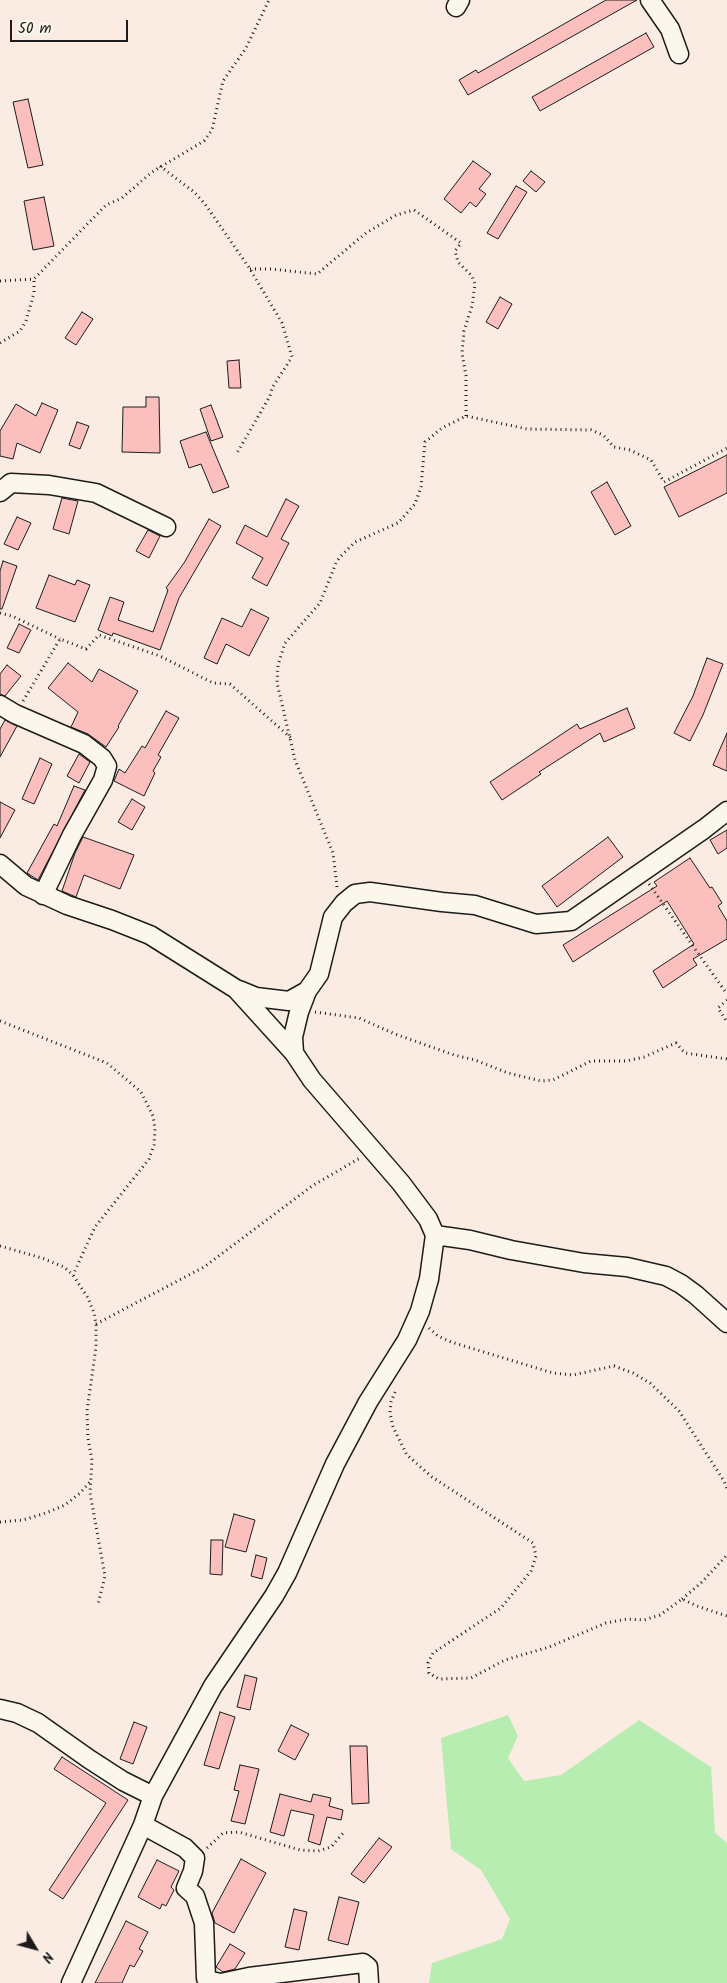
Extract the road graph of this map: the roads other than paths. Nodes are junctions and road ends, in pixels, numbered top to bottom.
1 (650, 0) edge
2 (679, 54) dead end
3 (0, 492) edge
4 (166, 527) dead end
5 (0, 705) edge
6 (727, 811) edge
7 (0, 864) edge
8 (43, 895) junction
9 (236, 989) junction
10 (304, 998) junction
11 (294, 1053) junction
12 (435, 1235) junction
13 (727, 1323) edge
14 (0, 1709) edge
15 (153, 1796) junction
16 (143, 1825) junction
17 (71, 1983) edge
18 (369, 1983) edge

1 - 2 street
3 - 4 street
5 - 8 street
6 - 10 street
7 - 8 street
8 - 9 street
9 - 10 street
9 - 11 street
10 - 11 street
11 - 12 street
12 - 13 street
12 - 15 street
14 - 15 street
15 - 16 street
16 - 17 street
16 - 18 street

